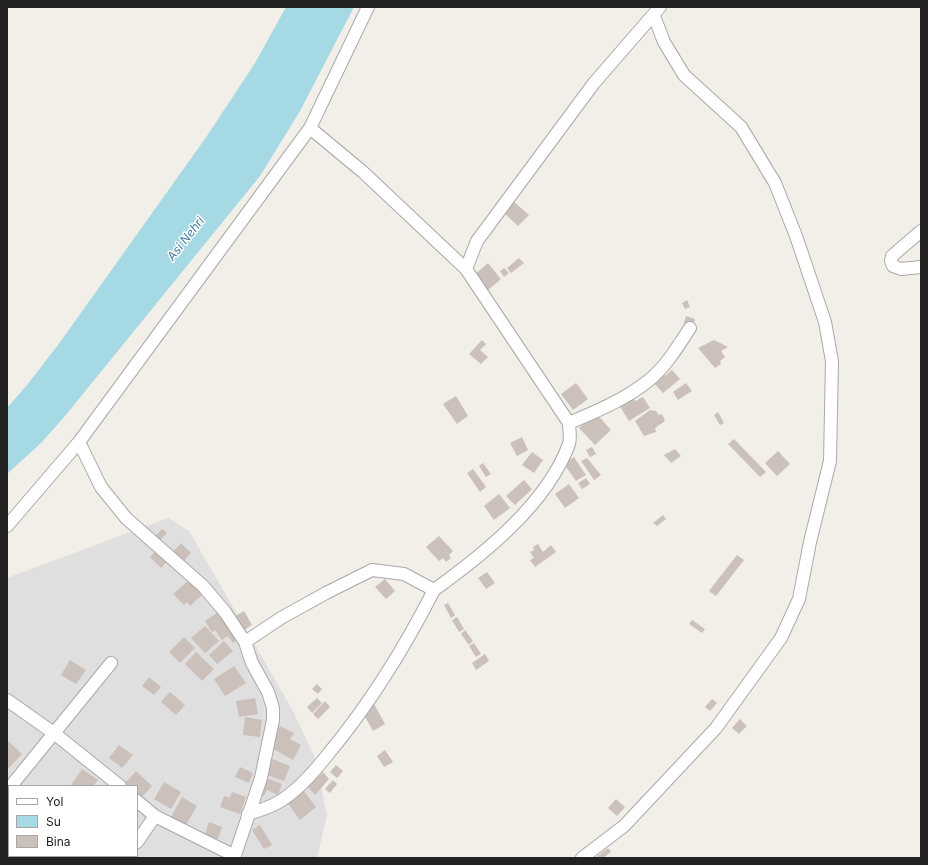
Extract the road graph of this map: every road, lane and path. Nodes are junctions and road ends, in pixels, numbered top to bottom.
1 (368, 7) edge
2 (657, 11) edge
3 (310, 128) junction
4 (921, 231) edge
5 (921, 267) edge
6 (466, 269) junction
7 (690, 328) dead end
8 (569, 423) junction
9 (79, 442) junction
10 (7, 526) edge
11 (434, 590) junction
12 (245, 642) junction
13 (111, 663) dead end
14 (7, 700) edge
15 (55, 734) junction
16 (12, 785) edge
17 (119, 785) edge
18 (138, 802) edge
19 (248, 814) junction
20 (155, 816) junction
21 (138, 841) edge
22 (235, 857) edge
23 (582, 858) edge

1 - 3 street
2 - 6 street
2 - 23 street
3 - 6 street
3 - 9 street
4 - 5 street
6 - 8 street
7 - 8 street
8 - 11 street
9 - 10 street
9 - 12 street
11 - 12 street
11 - 19 street
12 - 19 street
13 - 15 street
14 - 15 street
15 - 16 street
15 - 17 street
18 - 20 street
19 - 22 street
20 - 21 street
20 - 22 street

